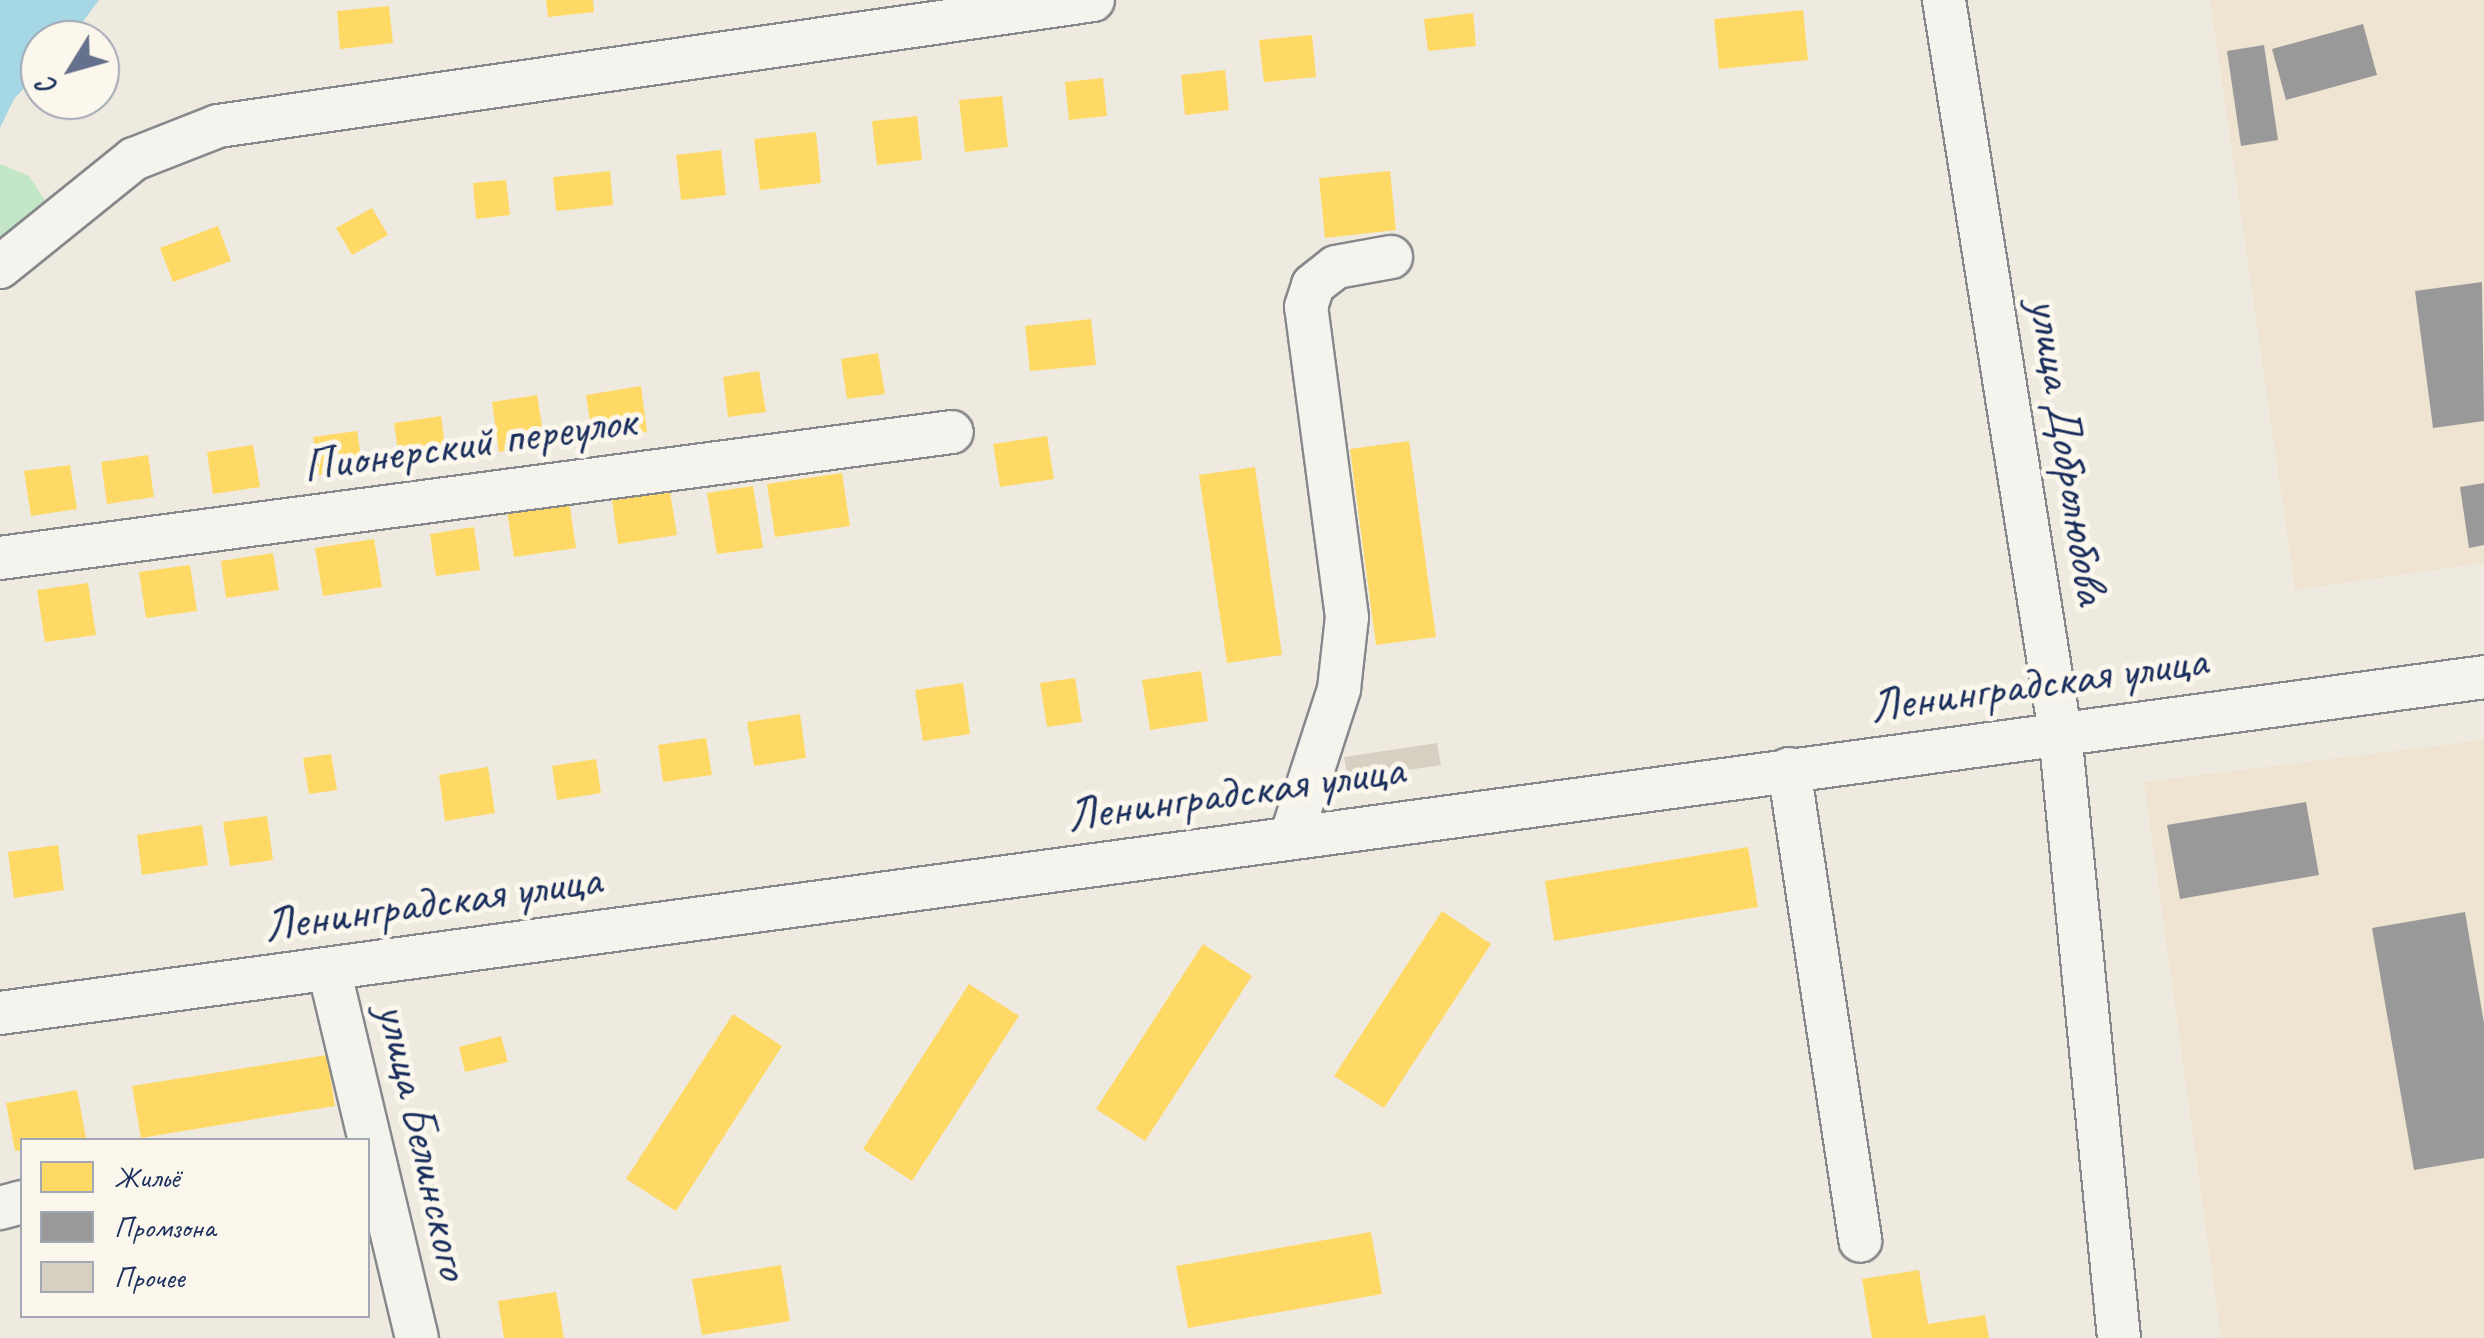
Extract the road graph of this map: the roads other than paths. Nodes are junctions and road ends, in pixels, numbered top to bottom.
1 (1094, 0) edge
2 (1944, 0) edge
3 (1391, 257) dead end
4 (0, 267) edge
5 (952, 432) dead end
6 (0, 558) edge
7 (2484, 677) edge
8 (2060, 732) junction
9 (1790, 769) junction
10 (1291, 837) junction
11 (329, 968) junction
12 (0, 1014) edge
13 (364, 1138) edge
14 (374, 1189) edge
15 (1860, 1241) dead end
16 (417, 1338) edge
17 (2118, 1338) edge

1 - 4 street
2 - 8 street, улица Добролюбова
3 - 10 street
5 - 6 street, Пионерский переулок
7 - 8 street, Ленинградская улица
8 - 9 street, Ленинградская улица
8 - 17 street, улица Добролюбова
9 - 10 street, Ленинградская улица
9 - 15 street
10 - 11 street, Ленинградская улица
11 - 12 street, Ленинградская улица
11 - 13 street, улица Белинского
14 - 16 street, улица Белинского

